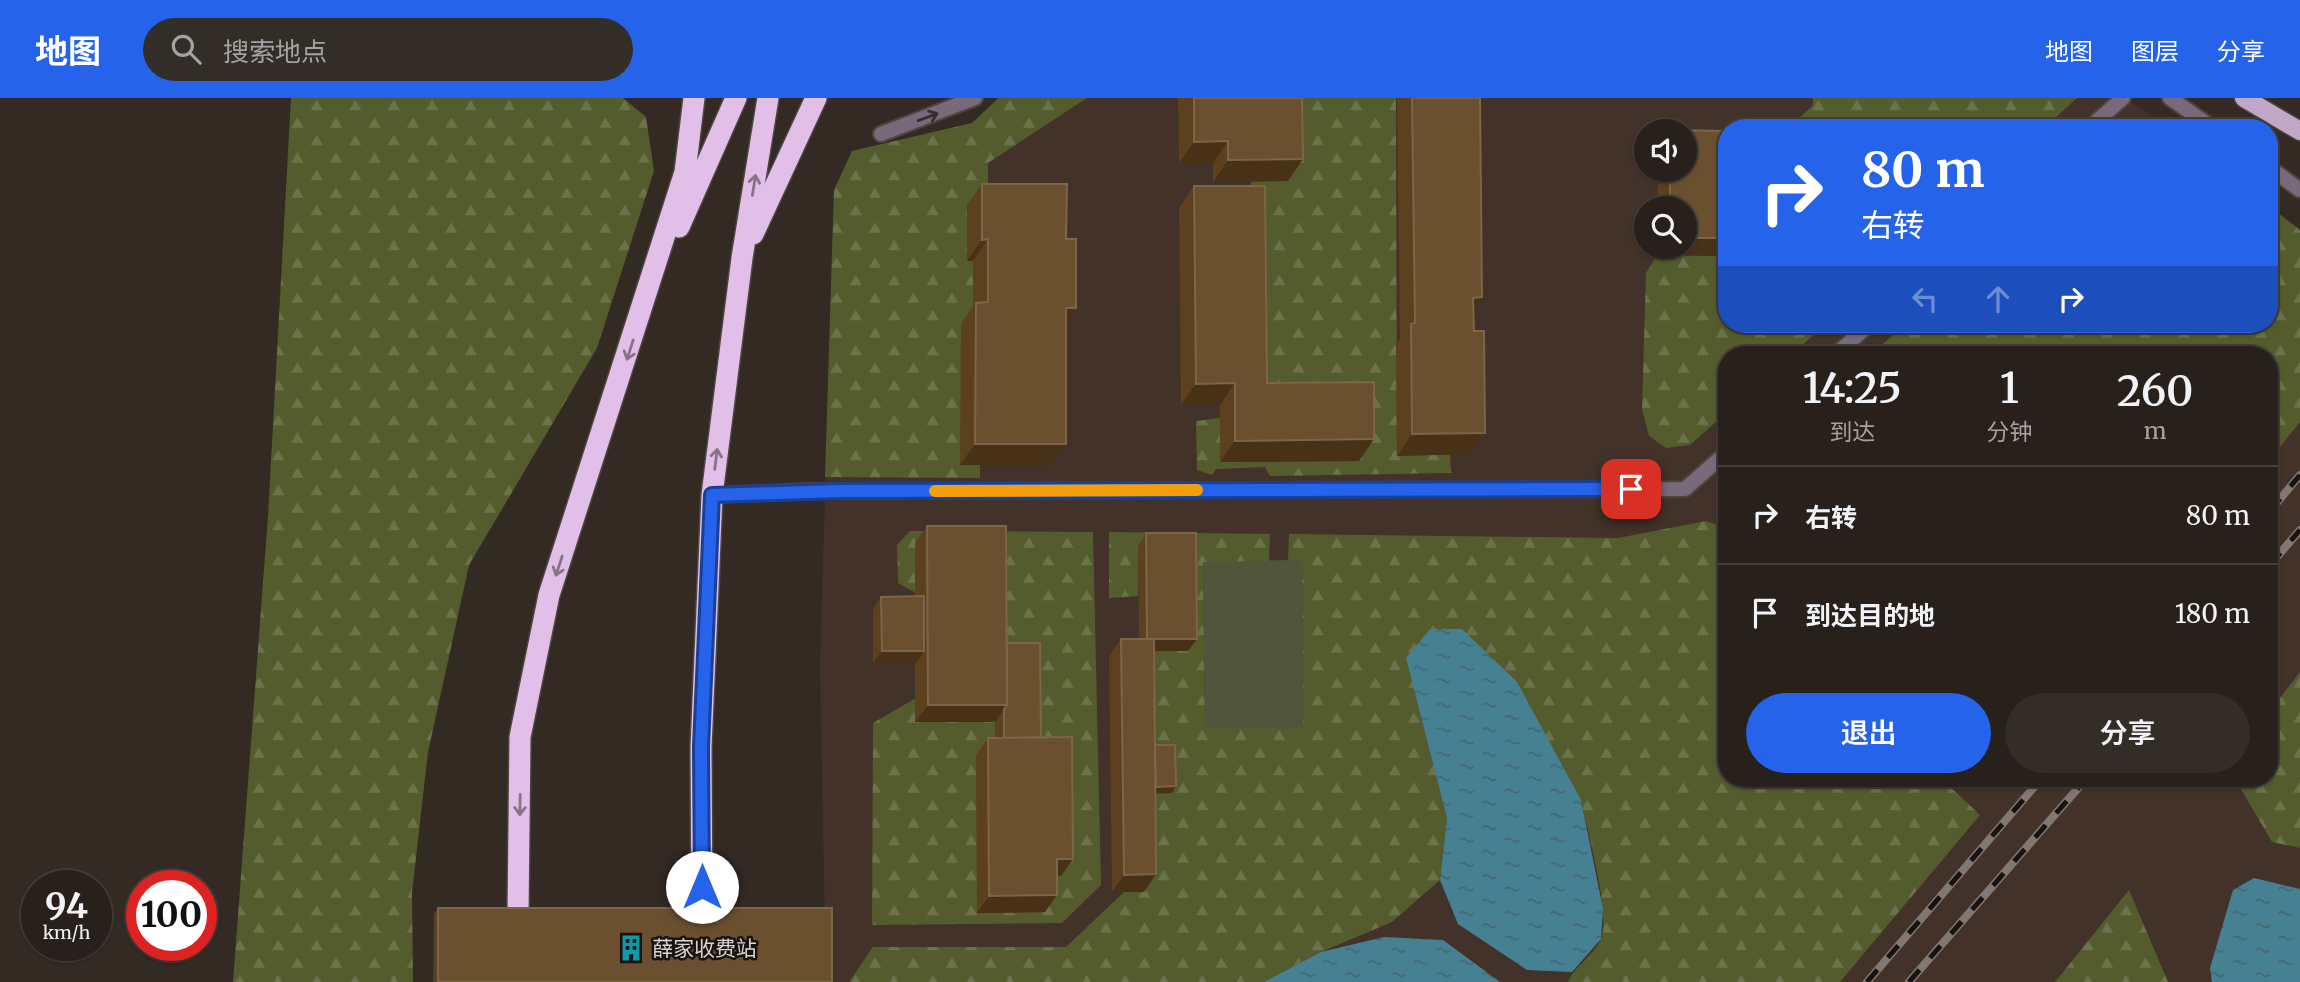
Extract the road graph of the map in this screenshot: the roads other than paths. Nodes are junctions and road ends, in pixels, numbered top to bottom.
1 (694, 98) edge
2 (736, 98) edge
3 (768, 98) edge
4 (816, 98) edge
5 (975, 98) edge
6 (2123, 98) edge
7 (2170, 98) edge
8 (2244, 98) edge
9 (2099, 119) edge
10 (2200, 119) edge
11 (2300, 131) edge
12 (881, 134) dead end
13 (2278, 174) edge
14 (2300, 190) edge
15 (742, 258) junction
16 (651, 285) junction
17 (1860, 333) edge
18 (1845, 346) edge
19 (1718, 460) edge
20 (712, 495) junction
21 (518, 914) edge
22 (702, 915) edge

1 - 16 highway
2 - 16 highway
15 -> 3 highway
4 - 15 highway
12 -> 5 lane
6 - 9 lane
7 - 10 lane
8 - 11 main road
13 - 14 lane
20 -> 15 highway
16 -> 21 highway
17 - 18 lane
19 - 20 lane
20 - 22 highway

